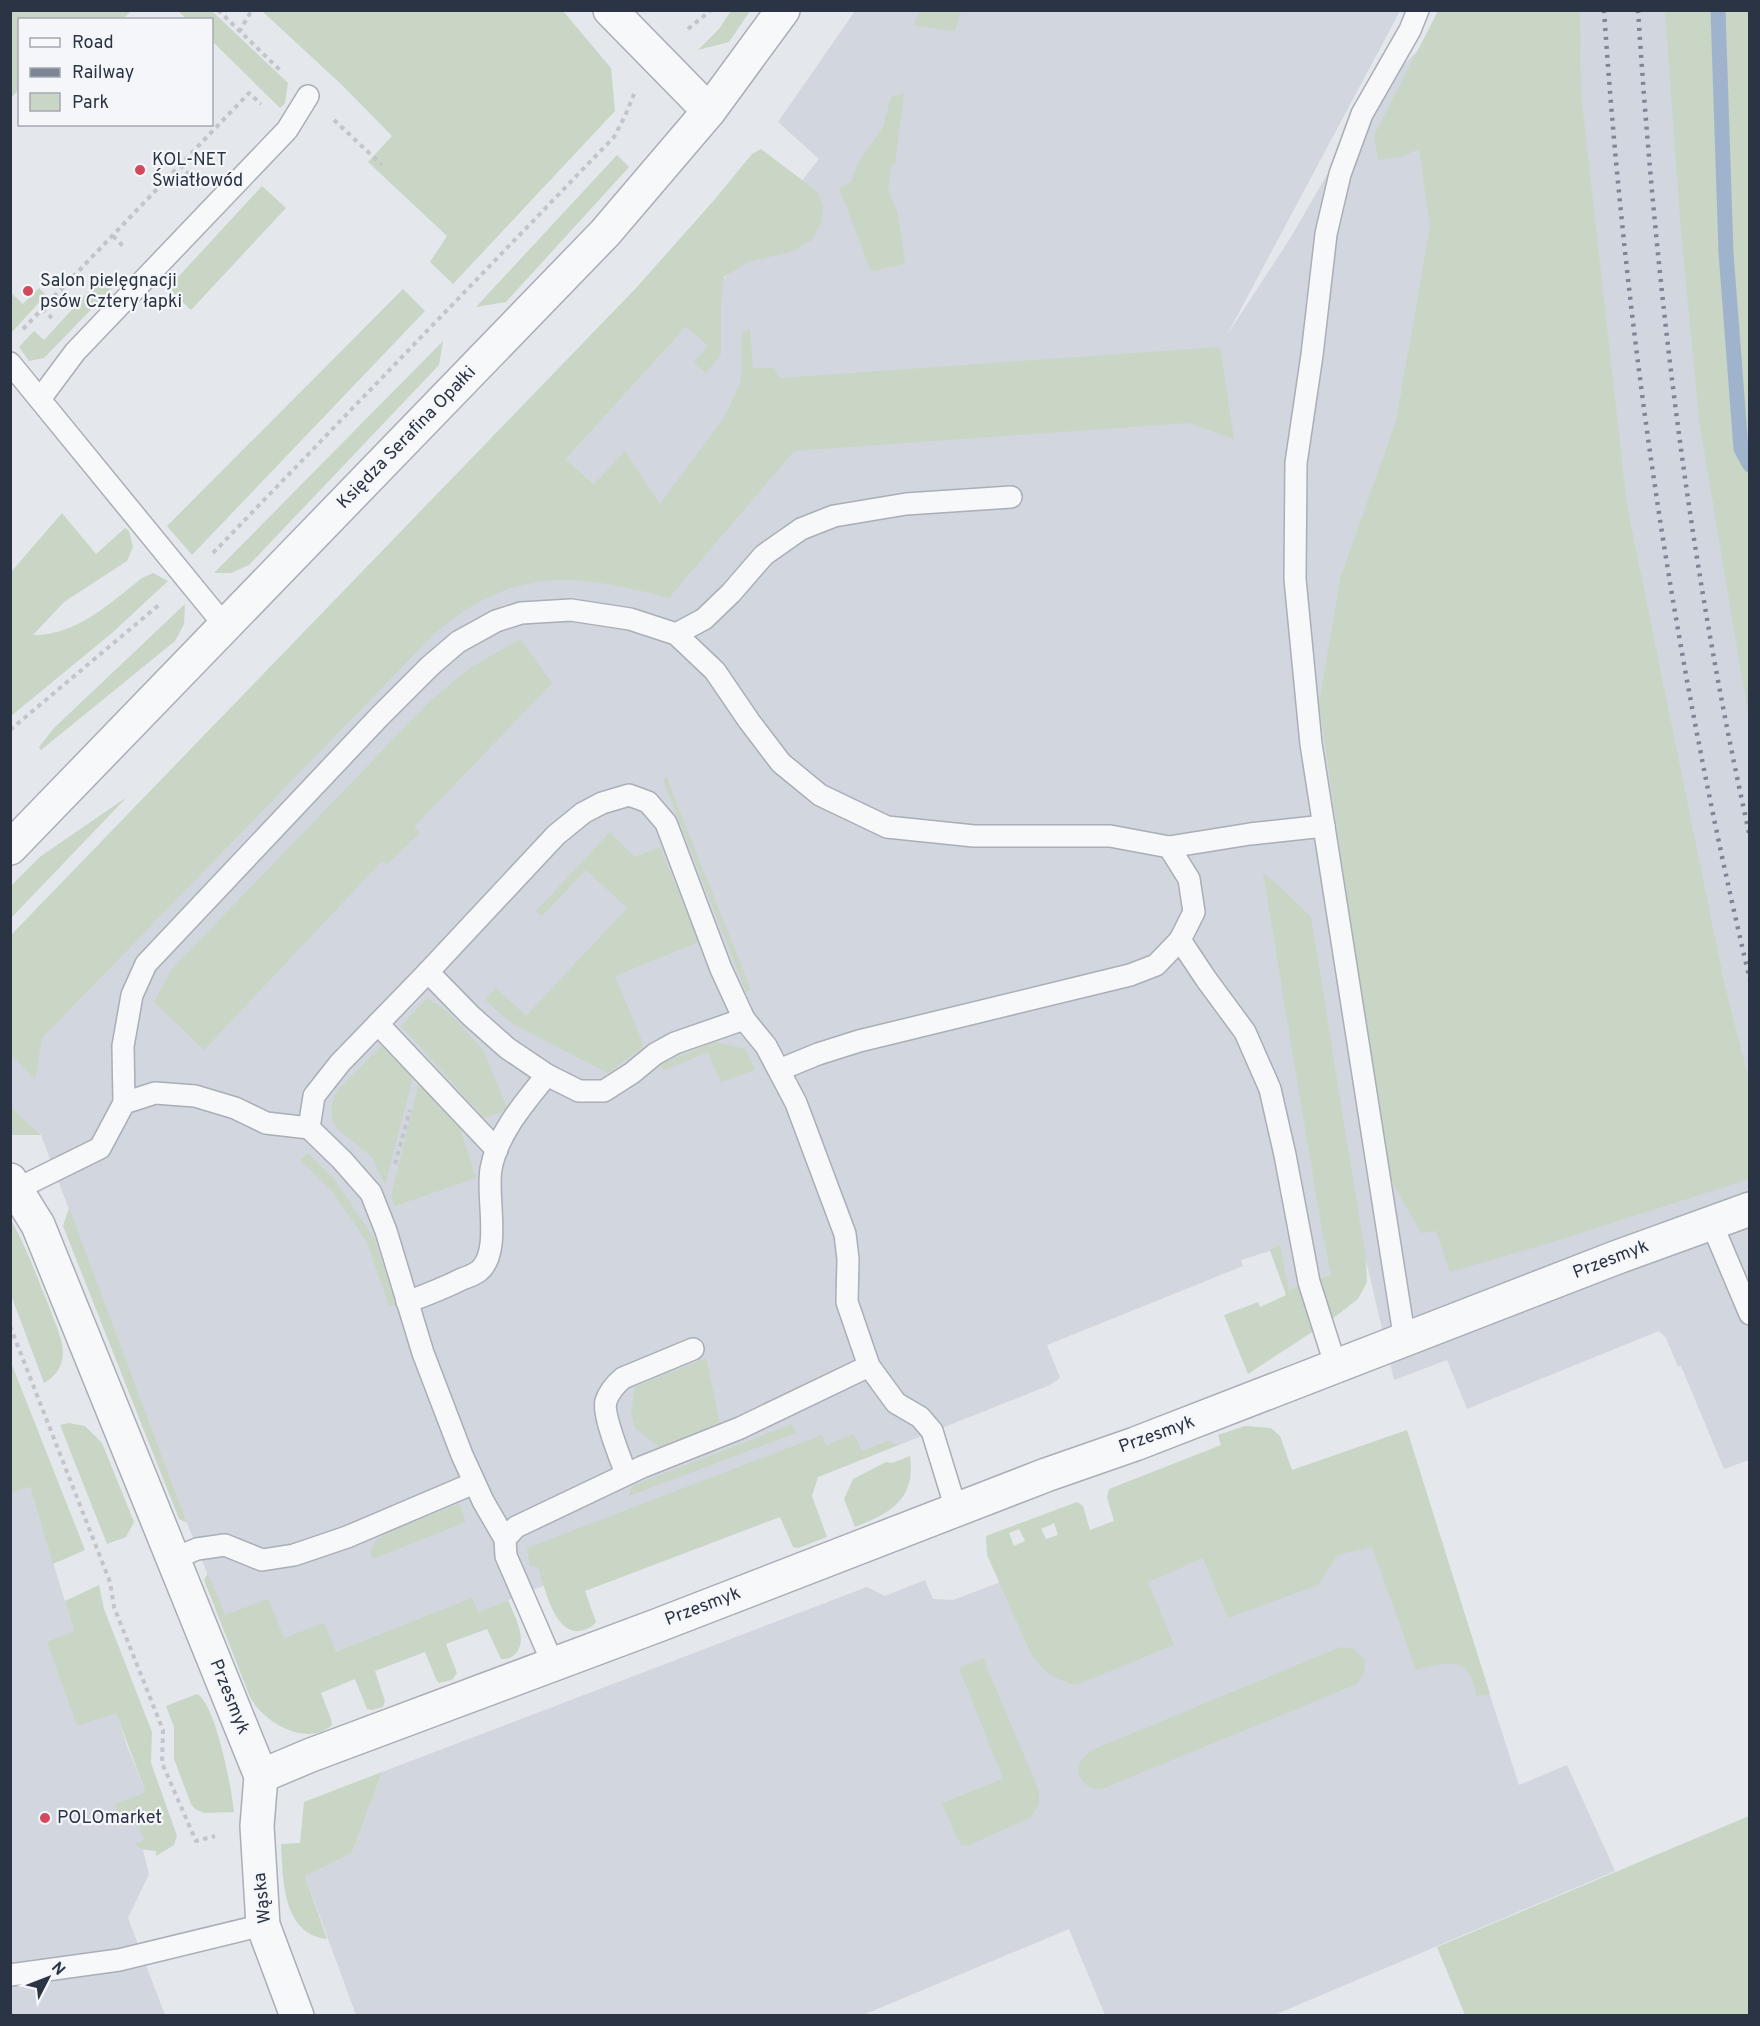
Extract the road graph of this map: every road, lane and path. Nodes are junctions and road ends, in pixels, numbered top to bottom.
1 (252, 10) edge
2 (610, 10) edge
3 (711, 10) edge
4 (783, 10) edge
5 (1418, 10) edge
6 (239, 32) dead end
7 (684, 32) dead end
8 (634, 86) dead end
9 (308, 96) dead end
10 (265, 108) dead end
11 (709, 111) junction
12 (180, 165) junction
13 (196, 181) dead end
14 (113, 236) junction
15 (129, 252) dead end
16 (42, 309) junction
17 (53, 320) dead end
18 (25, 328) dead end
19 (10, 363) edge
20 (40, 399) junction
21 (1011, 497) dead end
22 (187, 580) junction
23 (225, 626) junction
24 (676, 634) junction
25 (10, 730) edge
26 (1324, 826) junction
27 (1169, 847) junction
28 (10, 848) edge
29 (1180, 940) junction
30 (428, 972) junction
31 (744, 1019) junction
32 (378, 1024) junction
33 (421, 1069) junction
34 (779, 1070) junction
35 (547, 1075) junction
36 (124, 1103) junction
37 (309, 1128) junction
38 (497, 1150) junction
39 (14, 1185) edge
40 (1749, 1209) edge
41 (380, 1216) junction
42 (1711, 1222) junction
43 (407, 1302) junction
44 (1749, 1314) edge
45 (10, 1326) edge
46 (1405, 1341) junction
47 (693, 1349) dead end
48 (869, 1366) junction
49 (1336, 1367) junction
50 (626, 1474) junction
51 (474, 1483) junction
52 (956, 1509) junction
53 (505, 1539) junction
54 (173, 1559) junction
55 (553, 1664) junction
56 (261, 1776) junction
57 (216, 1836) dead end
58 (263, 1925) junction
59 (10, 1975) edge
60 (297, 2016) edge

1 - 6 path
2 - 11 street
3 - 7 path
4 - 11 street, Księdza Serafina Opałki
5 - 26 lane
8 - 22 path
9 - 20 lane
10 - 12 path
11 - 23 street, Księdza Serafina Opałki
12 - 13 path
12 - 14 path
14 - 15 path
14 - 16 path
16 - 17 path
16 - 18 path
19 - 20 lane
20 - 22 lane
21 - 24 lane
22 - 23 lane
22 - 25 path
23 - 28 street, Księdza Serafina Opałki
24 - 27 lane
24 - 36 lane
26 - 27 lane
26 - 46 lane
27 - 29 lane
29 - 34 lane
29 - 49 lane
30 - 31 lane
30 - 32 lane
30 - 35 lane
31 - 34 lane
31 - 35 lane
32 - 33 lane
32 - 37 lane
33 - 38 lane
33 - 41 path
34 - 48 lane
35 - 38 lane
36 - 37 lane
36 - 39 lane
37 - 41 lane
38 - 43 lane
39 - 54 street, Przesmyk
40 - 42 street, Przesmyk
41 - 43 lane
42 - 44 lane
42 - 46 street, Przesmyk
43 - 51 lane
45 - 57 path
46 - 49 street, Przesmyk
47 - 50 lane
48 - 50 lane
48 - 52 lane
49 - 52 street, Przesmyk
50 - 53 lane
51 - 53 lane
51 - 54 lane
52 - 55 street, Przesmyk
53 - 55 lane
54 - 56 street, Przesmyk
55 - 56 street, Przesmyk
56 - 58 street, Wąska
58 - 59 lane
58 - 60 street, Wąska

